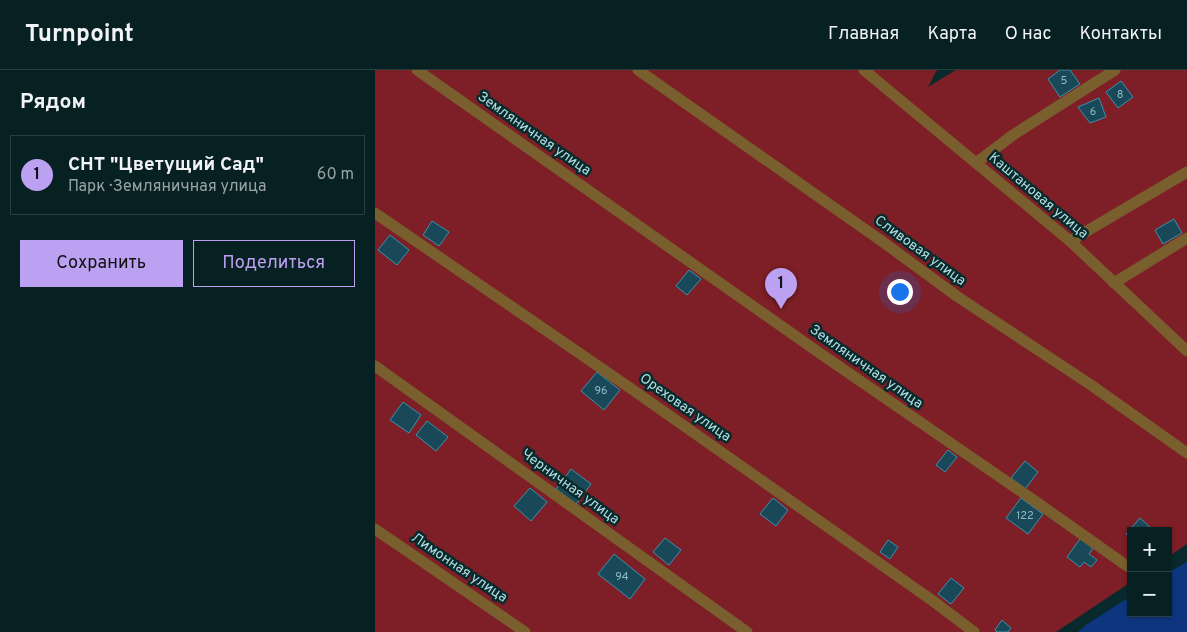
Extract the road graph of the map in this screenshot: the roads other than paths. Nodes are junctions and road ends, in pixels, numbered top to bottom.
1 (417, 70) edge
2 (638, 70) edge
3 (864, 70) edge
4 (1115, 70) edge
5 (976, 163) junction
6 (1187, 172) edge
7 (375, 213) edge
8 (1187, 238) edge
9 (1071, 241) junction
10 (1114, 283) junction
11 (1187, 351) edge
12 (375, 366) edge
13 (1187, 453) edge
14 (375, 529) edge
15 (1127, 566) dead end
16 (525, 632) edge
17 (747, 632) edge
18 (974, 632) edge

1 - 15 street, Земляничная улица
2 - 13 street, Сливовая улица
3 - 5 street, Каштановая улица
4 - 5 street
5 - 9 street, Каштановая улица
6 - 9 street
7 - 18 street, Ореховая улица
8 - 10 street
9 - 10 street, Каштановая улица
10 - 11 street, Каштановая улица
12 - 17 street, Черничная улица
14 - 16 street, Лимонная улица

